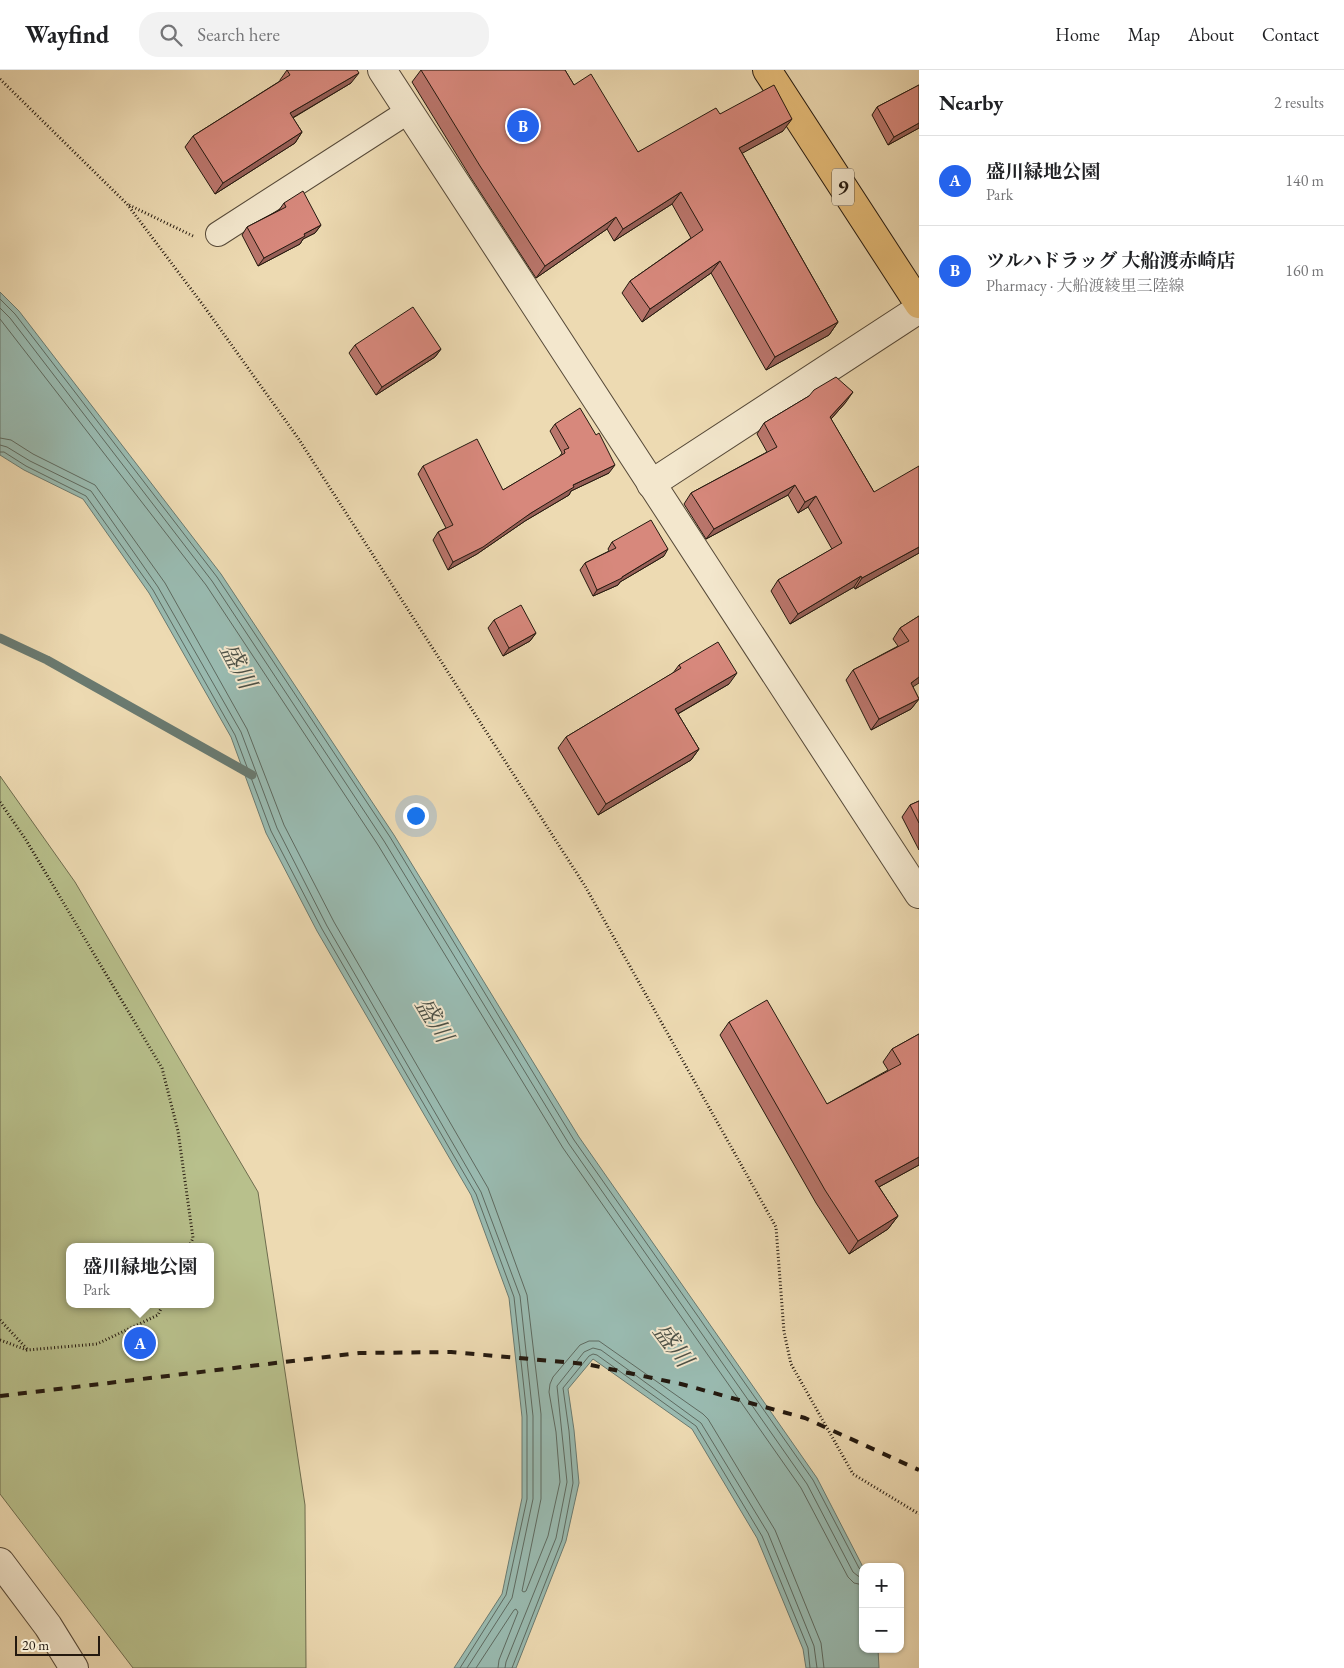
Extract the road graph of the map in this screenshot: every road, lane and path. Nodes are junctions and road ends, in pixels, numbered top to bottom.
1 (382, 70) edge
2 (767, 70) edge
3 (0, 79) edge
4 (409, 111) junction
5 (127, 204) junction
6 (218, 234) joint
7 (919, 304) edge
8 (919, 309) edge
9 (651, 484) junction
10 (0, 802) edge
11 (919, 894) edge
12 (191, 1243) edge
13 (161, 1308) edge
14 (0, 1320) edge
15 (0, 1340) edge
16 (27, 1350) junction
17 (919, 1514) edge
18 (0, 1562) edge
19 (74, 1668) edge

1 - 4 street
2 - 7 main road, 9
3 - 5 path
4 - 6 street
4 - 9 street
5 - 6 path
5 - 17 path
8 - 9 street
9 - 11 street
10 - 12 path
13 - 16 path
14 - 16 path
15 - 16 path
18 - 19 street

